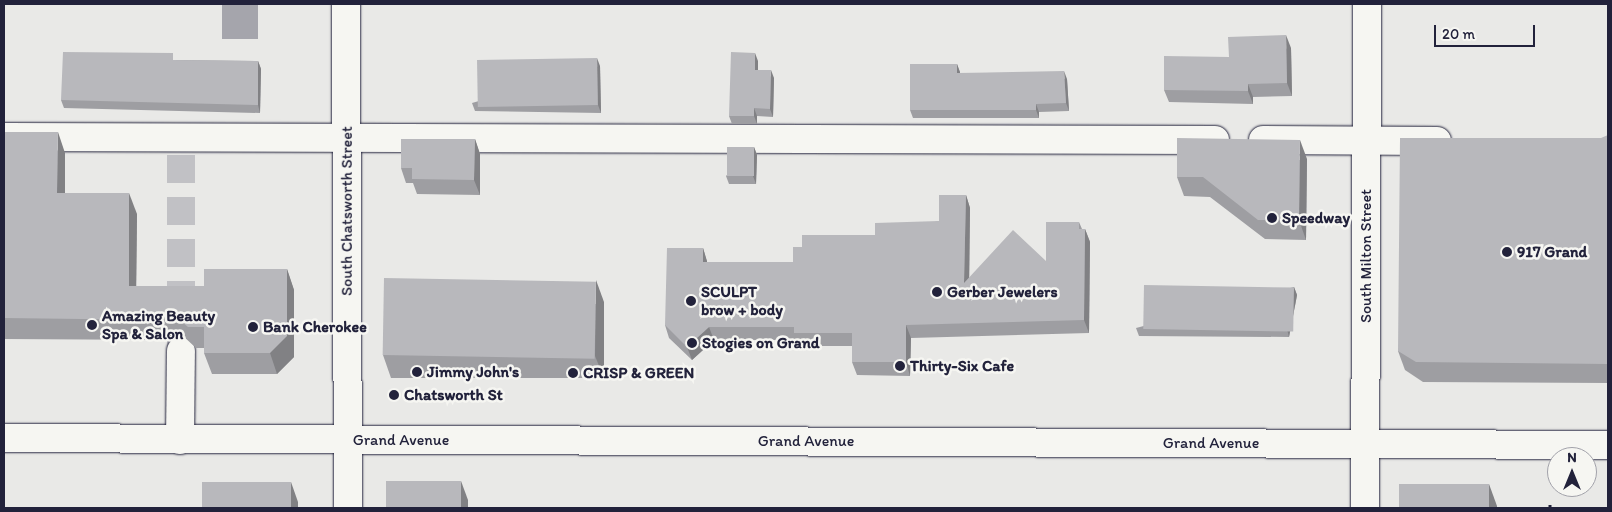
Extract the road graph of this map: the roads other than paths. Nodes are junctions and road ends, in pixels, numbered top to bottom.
1 (346, 4) edge
2 (1367, 4) edge
3 (4, 137) edge
4 (348, 137) junction
5 (1367, 140) junction
6 (1460, 141) edge
7 (181, 351) tunnel mouth
8 (4, 438) edge
9 (180, 440) junction
10 (348, 440) junction
11 (1365, 444) junction
12 (1608, 445) edge
13 (348, 508) edge
14 (1365, 508) edge

1 - 4 main road, South Chatsworth Street
2 - 5 main road, South Milton Street
3 - 4 main road
4 - 5 main road
4 - 10 main road, South Chatsworth Street
5 - 6 main road
5 - 11 main road, South Milton Street
7 - 9 main road
8 - 9 main road, Grand Avenue
9 - 10 main road, Grand Avenue
10 - 11 main road, Grand Avenue
10 - 13 main road, South Chatsworth Street
11 - 12 main road, Grand Avenue
11 - 14 main road, South Milton Street

